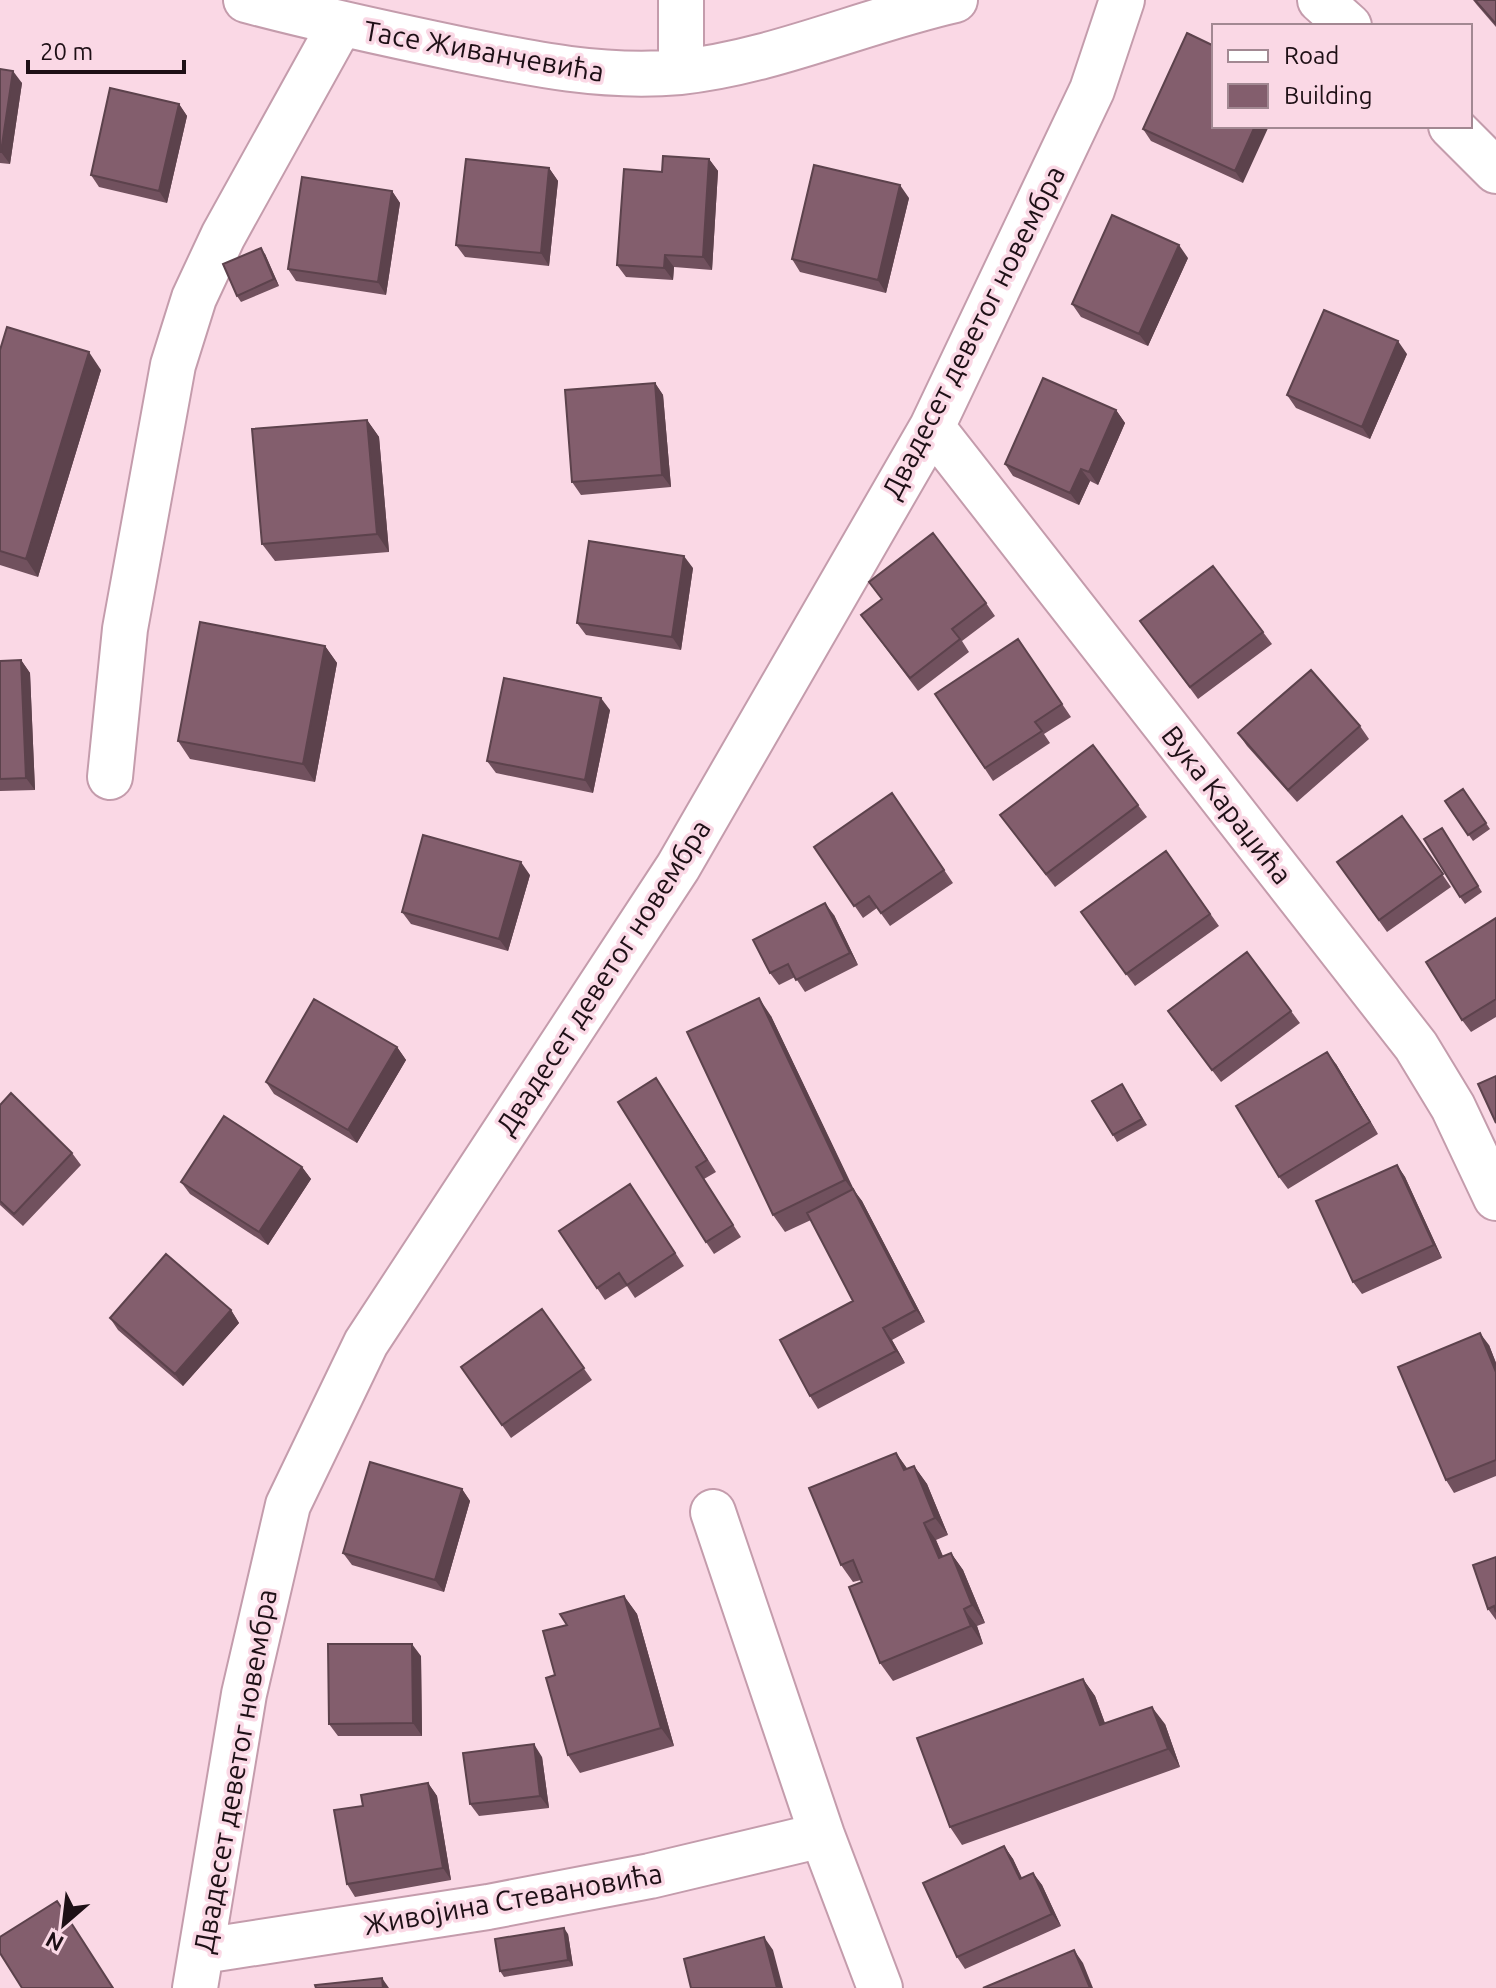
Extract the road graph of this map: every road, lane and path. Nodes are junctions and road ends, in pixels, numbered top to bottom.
1 (246, 0) edge
2 (681, 0) edge
3 (955, 0) edge
4 (1122, 0) edge
5 (1320, 0) edge
6 (1347, 24) edge
7 (340, 25) junction
8 (681, 72) junction
9 (1453, 128) edge
10 (1496, 171) edge
11 (932, 427) junction
12 (110, 777) dead end
13 (1496, 1198) edge
14 (713, 1512) dead end
15 (822, 1835) junction
16 (199, 1970) edge
17 (880, 1988) edge

1 - 7 street, Тасе Живанчевића
2 - 8 street
3 - 8 street, Тасе Живанчевића
4 - 11 street, Двадесет деветог новембра
5 - 6 street
7 - 8 street, Тасе Живанчевића
7 - 12 street
9 - 10 street
11 - 13 street, Вука Караџића
11 - 16 street, Двадесет деветог новембра
14 - 15 street
15 - 16 street, Живојина Стевановића
15 - 17 street

